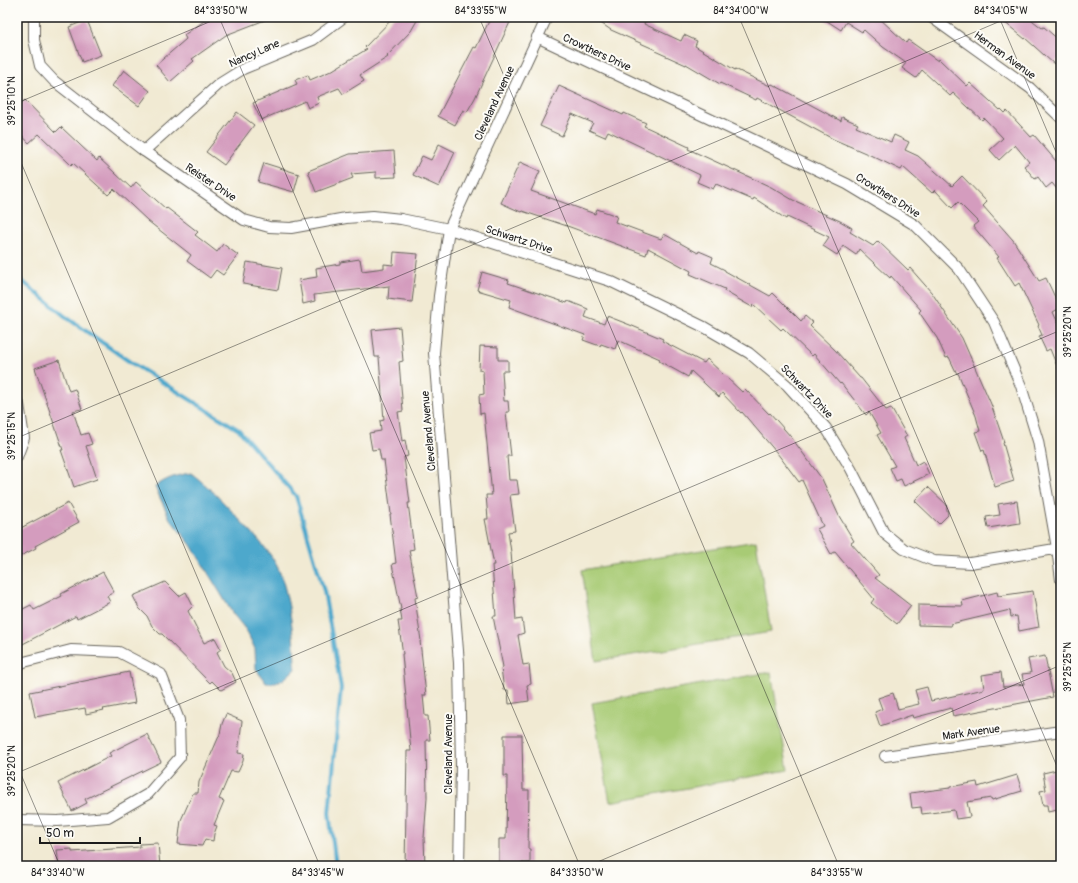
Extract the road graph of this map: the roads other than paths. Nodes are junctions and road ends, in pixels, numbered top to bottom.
1 (34, 17) edge
2 (344, 17) edge
3 (547, 17) edge
4 (931, 17) edge
5 (537, 37) junction
6 (1061, 118) edge
7 (144, 151) junction
8 (449, 229) junction
9 (17, 402) edge
10 (17, 457) edge
11 (1059, 548) edge
12 (1061, 580) edge
13 (17, 665) edge
14 (1061, 731) edge
15 (885, 756) dead end
16 (17, 820) edge
17 (459, 866) edge

1 - 7 street, Reister Drive
2 - 7 street, Nancy Lane
3 - 5 street, Cleveland Avenue
4 - 6 street, Herman Avenue
5 - 8 street, Cleveland Avenue
5 - 11 street, Crowthers Drive
7 - 8 street, Reister Drive
8 - 11 street, Schwartz Drive
8 - 17 street, Cleveland Avenue
9 - 10 street
11 - 12 street, Crowthers Drive
13 - 16 street
14 - 15 street, Mark Avenue

